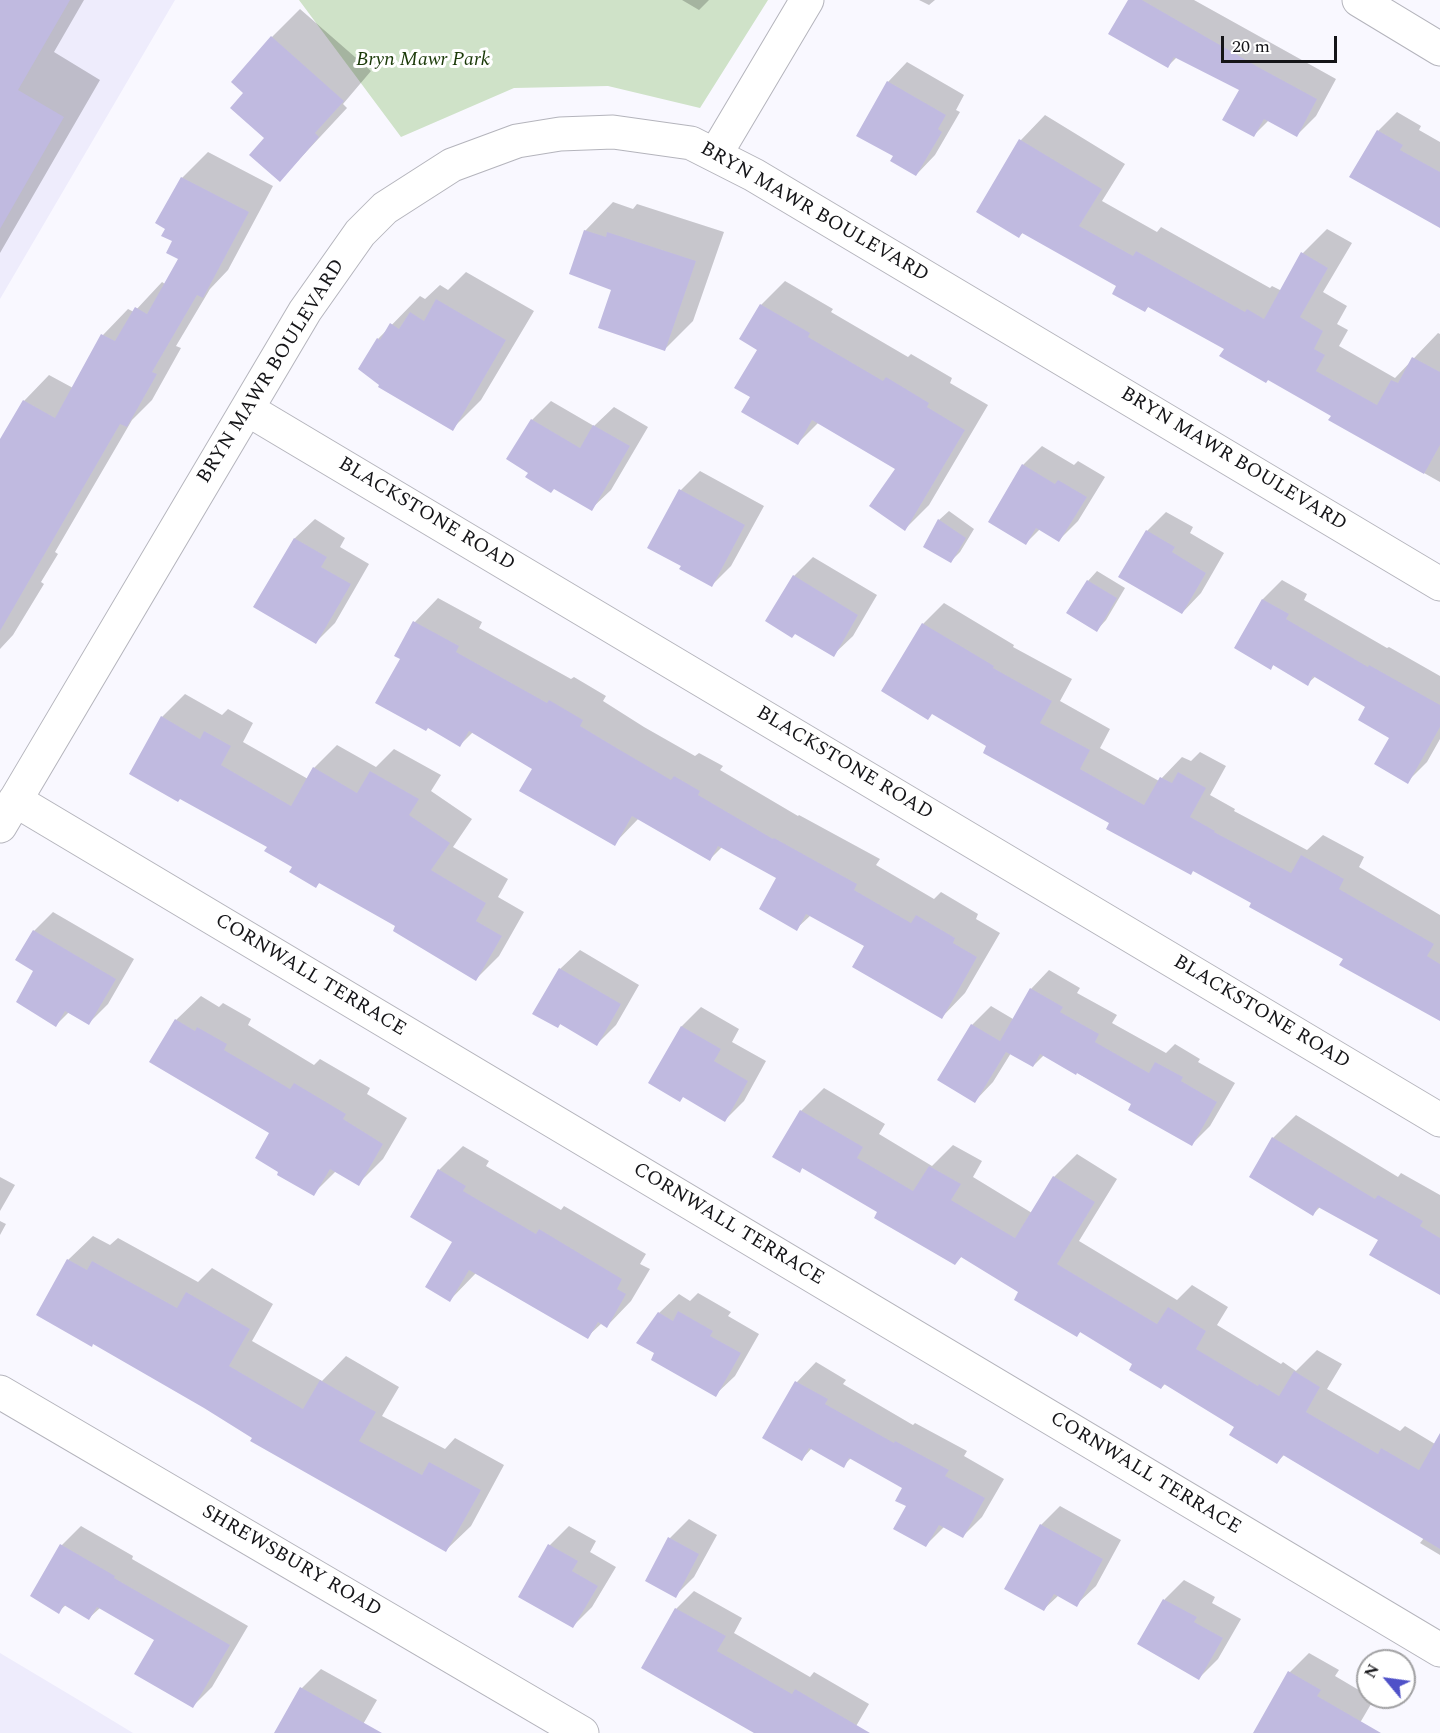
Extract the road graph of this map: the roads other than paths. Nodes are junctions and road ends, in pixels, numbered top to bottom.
1 (807, 0) edge
2 (1359, 0) edge
3 (1440, 48) edge
4 (715, 155) junction
5 (247, 409) junction
6 (1440, 584) edge
7 (8, 813) edge
8 (1440, 1120) edge
9 (0, 1392) edge
10 (1440, 1650) edge
11 (582, 1733) edge

1 - 4 street
2 - 3 street
4 - 5 street, BRYN MAWR BOULEVARD
4 - 6 street, BRYN MAWR BOULEVARD
5 - 7 street, BRYN MAWR BOULEVARD
5 - 8 street, BLACKSTONE ROAD
7 - 10 street, CORNWALL TERRACE
9 - 11 street, SHREWSBURY ROAD

